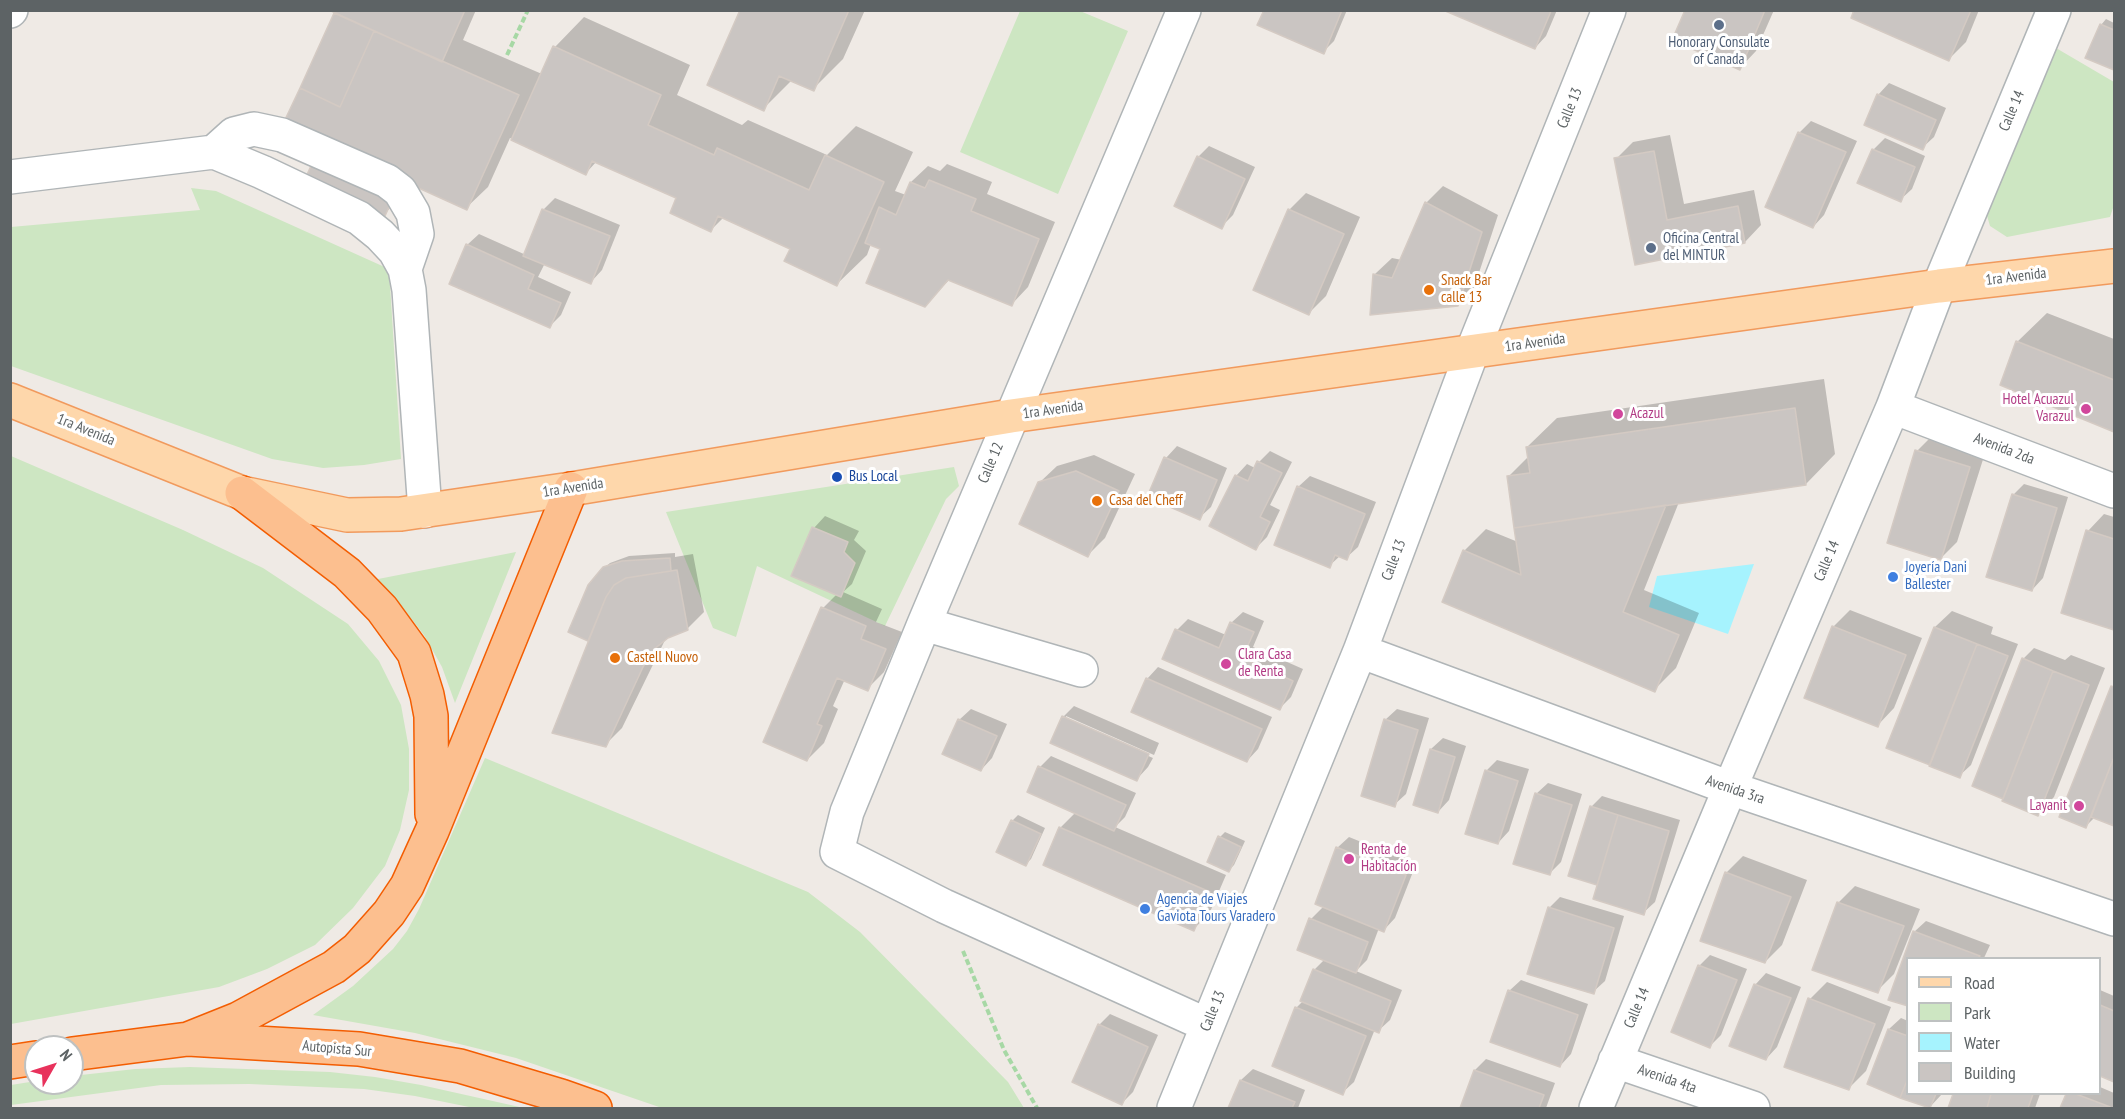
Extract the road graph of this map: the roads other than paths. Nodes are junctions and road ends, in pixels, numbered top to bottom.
1 (1184, 10) edge
2 (1609, 10) edge
3 (2054, 10) edge
4 (214, 152) junction
5 (10, 177) edge
6 (2115, 266) edge
7 (405, 269) junction
8 (1940, 286) junction
9 (1472, 352) junction
10 (10, 400) edge
11 (1893, 407) junction
12 (1011, 416) junction
13 (571, 489) junction
14 (2115, 491) edge
15 (242, 493) junction
16 (424, 511) junction
17 (924, 624) junction
18 (1360, 651) junction
19 (1081, 670) dead end
20 (1730, 788) junction
21 (432, 831) junction
22 (2115, 919) edge
23 (1207, 1025) junction
24 (188, 1039) junction
25 (84, 1052) edge
26 (1615, 1061) junction
27 (595, 1108) edge
28 (1174, 1108) edge
29 (1596, 1108) edge
30 (1753, 1108) edge

1 - 12 street, Calle 12
2 - 9 street, Calle 13
3 - 8 street, Calle 14
4 - 5 street
4 - 7 street
4 - 7 street
6 - 8 main road, 1ra Avenida
7 - 16 street
8 - 9 main road, 1ra Avenida
8 - 11 street, Calle 14
9 - 12 main road, 1ra Avenida
9 - 18 street, Calle 13
10 - 15 main road, 1ra Avenida
11 - 14 street, Avenida 2da
11 - 20 street, Calle 14
12 - 13 main road, 1ra Avenida
12 - 17 street, Calle 12
13 - 16 main road, 1ra Avenida
13 - 21 highway
15 - 16 main road, 1ra Avenida
15 - 21 highway
17 - 19 street
17 - 23 street, Calle 12
18 - 20 street, Avenida 3ra
18 - 23 street, Calle 13
20 - 22 street, Avenida 3ra
20 - 26 street, Calle 14
21 - 24 highway
23 - 28 street, Calle 13
24 - 25 highway, Autopista Sur
24 - 27 highway, Autopista Sur
26 - 29 street, Calle 14
26 - 30 street, Avenida 4ta

